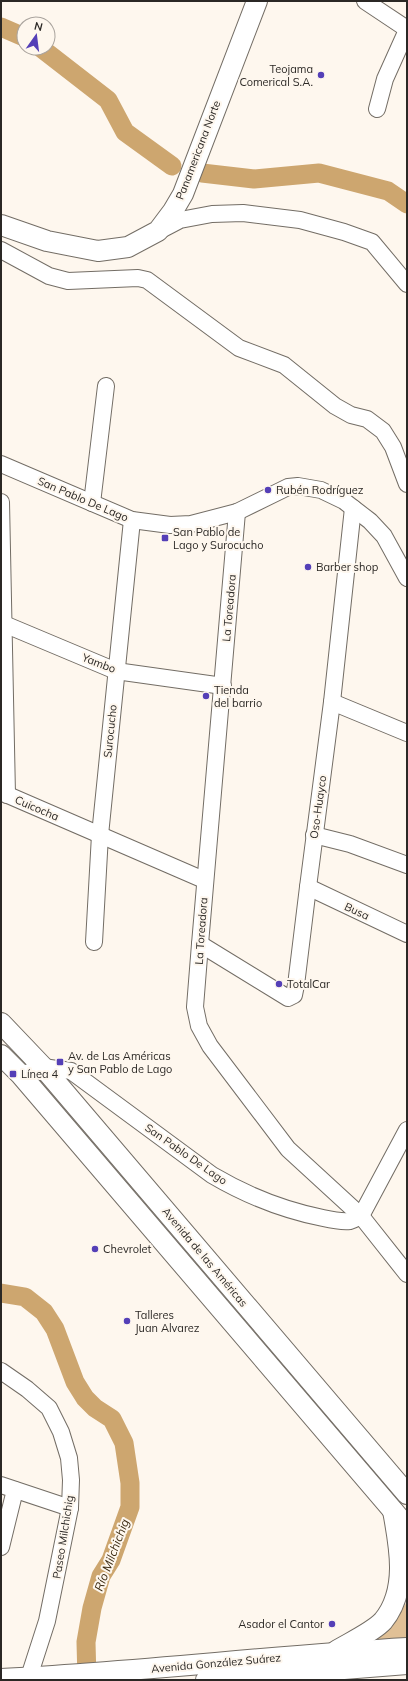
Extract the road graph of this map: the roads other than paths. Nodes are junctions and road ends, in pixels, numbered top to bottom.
1 (257, 1) edge
2 (365, 1) edge
3 (407, 30) edge
4 (377, 109) dead end
5 (1, 225) edge
6 (158, 231) junction
7 (1, 250) edge
8 (407, 284) edge
9 (106, 386) dead end
10 (1, 464) edge
11 (407, 484) edge
12 (1, 502) edge
13 (92, 503) junction
14 (354, 508) junction
15 (237, 512) junction
16 (132, 520) junction
17 (407, 578) edge
18 (4, 624) junction
19 (116, 671) junction
20 (223, 686) junction
21 (3, 692) edge
22 (332, 702) junction
23 (407, 733) edge
24 (4, 793) edge
25 (100, 835) junction
26 (314, 835) junction
27 (407, 865) edge
28 (204, 880) junction
29 (308, 887) junction
30 (407, 934) edge
31 (94, 942) dead end
32 (200, 944) junction
33 (1, 1023) edge
34 (1, 1056) edge
35 (43, 1067) junction
36 (21, 1075) junction
37 (407, 1130) edge
38 (361, 1216) junction
39 (407, 1274) edge
40 (1, 1370) edge
41 (8, 1487) edge
42 (407, 1494) edge
43 (70, 1508) junction
44 (393, 1511) junction
45 (407, 1527) edge
46 (1, 1547) edge
47 (407, 1648) edge
48 (407, 1664) edge
49 (246, 1668) junction
50 (339, 1668) edge
51 (407, 1670) edge
52 (1, 1679) edge
53 (28, 1679) edge
54 (206, 1680) edge

1 - 6 main road, Panamericana Norte
2 - 3 street
3 - 4 street
5 - 6 main road, Panamericana Norte
6 - 8 street
7 - 11 street
9 - 13 street
10 - 13 street, San Pablo De Lago
12 - 18 street, Cuicocha
13 - 16 street, San Pablo De Lago
14 - 15 street, San Pablo De Lago
14 - 17 street, San Pablo De Lago
14 - 22 street, Oso-Huayco
15 - 16 street, San Pablo De Lago
15 - 20 street, La Toreadora
16 - 19 street, Surocucho
18 - 19 street, Yambo
18 - 21 street, Cuicocha
19 - 20 street, Yambo
19 - 25 street, Surocucho
20 - 28 street, La Toreadora
21 - 24 street, Cuicocha
22 - 23 street
22 - 26 street, Oso-Huayco
24 - 25 street, Cuicocha
25 - 28 street, Cuicocha
25 - 31 street, Surocucho
26 - 27 street
26 - 29 street, Oso-Huayco
28 - 32 street, La Toreadora
29 - 30 street, Busa
29 - 32 street, Oso-Huayco
32 - 38 street, La Toreadora
33 - 35 main road, Avenida de las Américas
34 - 36 main road, Avenida de las Américas
35 - 36 street, San Pablo De Lago
35 - 38 street, San Pablo De Lago
35 - 42 main road, Avenida de las Américas
36 - 44 main road, Avenida de las Américas
37 - 38 street
38 - 39 street, La Toreadora
40 - 43 street, Paseo Milchichig
41 - 43 street
41 - 46 street
43 - 53 street, Paseo Milchichig
44 - 45 main road, Avenida de las Américas
44 - 50 main road
47 - 50 main road, Avenida González Suárez
48 - 50 main road, Avenida González Suárez
49 - 50 main road, Avenida González Suárez
49 - 53 main road, Avenida González Suárez
49 - 54 main road, Avenida González Suárez
50 - 51 main road
52 - 53 main road, Avenida González Suárez

